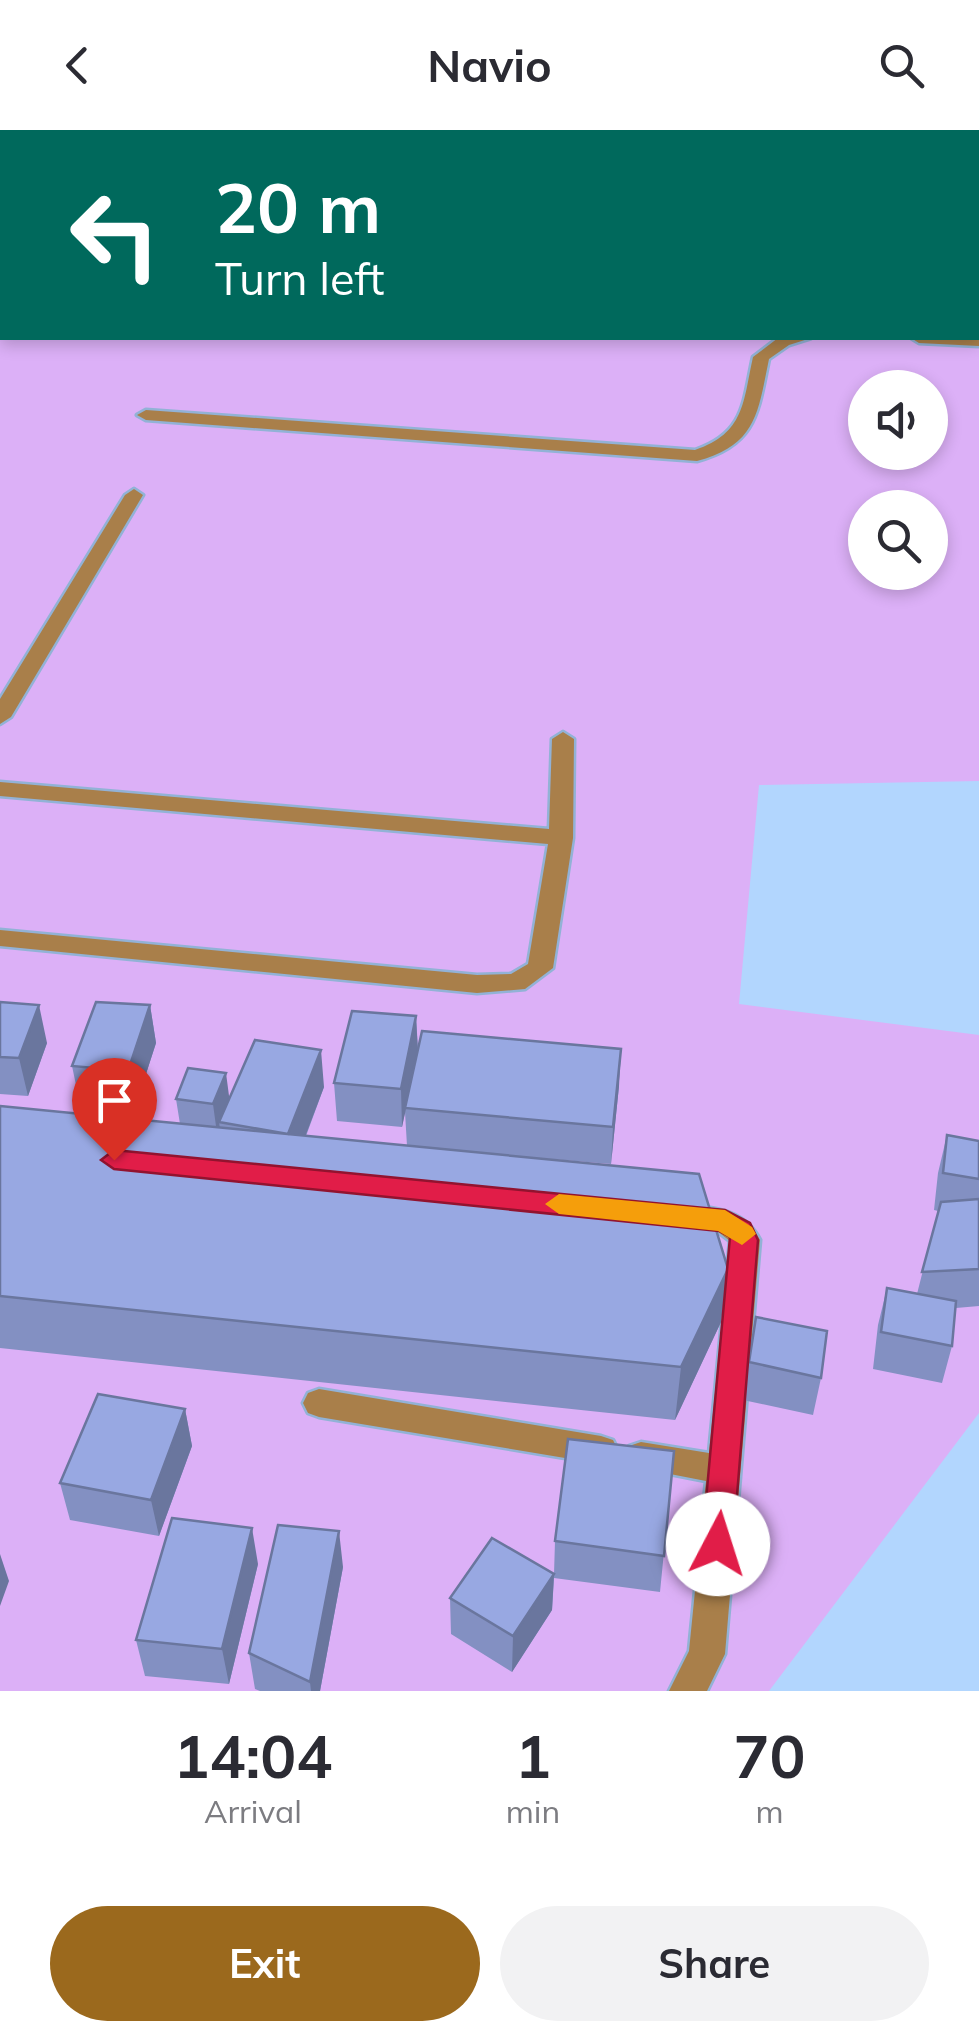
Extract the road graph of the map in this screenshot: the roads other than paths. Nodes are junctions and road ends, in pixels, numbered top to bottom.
1 (794, 340) edge
2 (146, 415) dead end
3 (134, 495) dead end
4 (0, 718) edge
5 (563, 739) dead end
6 (0, 788) edge
7 (561, 838) junction
8 (0, 938) edge
9 (646, 1213) edge
10 (319, 1403) dead end
11 (724, 1470) junction
12 (687, 1691) edge

1 - 2 street
3 - 4 street
5 - 7 street
6 - 7 street
7 - 8 street
9 - 11 street
10 - 11 street
11 - 12 street

